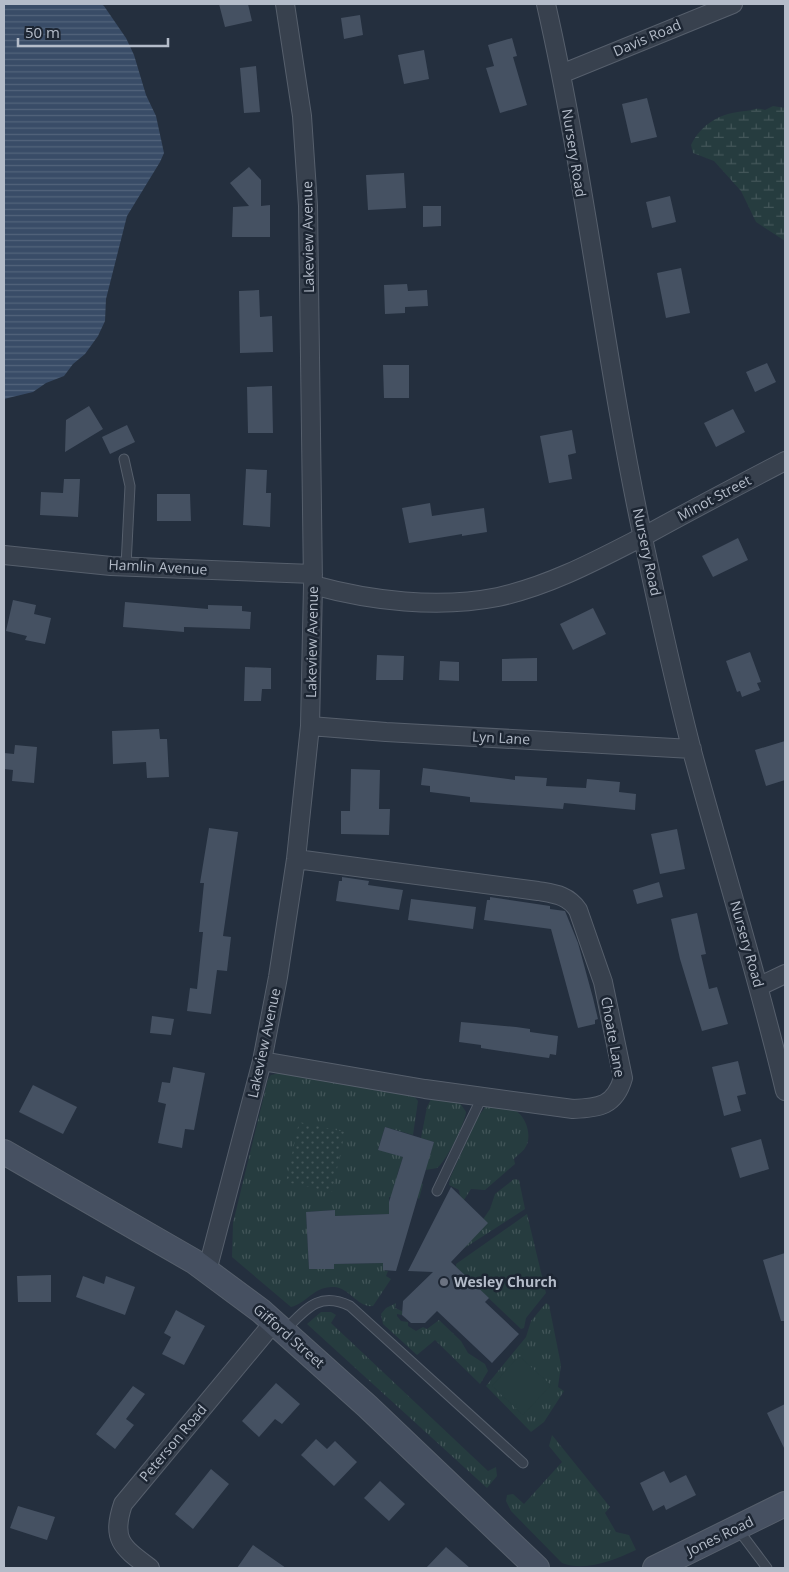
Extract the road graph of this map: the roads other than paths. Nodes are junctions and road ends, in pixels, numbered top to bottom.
1 (285, 4) edge
2 (546, 4) edge
3 (733, 4) edge
4 (561, 74) junction
5 (124, 459) dead end
6 (785, 461) edge
7 (643, 536) junction
8 (4, 555) edge
9 (126, 566) junction
10 (313, 580) junction
11 (310, 726) junction
12 (692, 749) junction
13 (296, 859) junction
14 (785, 974) edge
15 (760, 986) junction
16 (262, 1061) junction
17 (785, 1091) edge
18 (482, 1097) junction
19 (4, 1152) edge
20 (437, 1191) dead end
21 (207, 1271) junction
22 (279, 1326) junction
23 (523, 1463) dead end
24 (785, 1504) edge
25 (737, 1528) junction
26 (150, 1568) edge
27 (538, 1568) edge
28 (655, 1568) edge
29 (767, 1568) edge

1 - 10 street, Lakeview Avenue
2 - 4 street, Nursery Road
3 - 4 street, Davis Road
4 - 7 street, Nursery Road
5 - 9 lane
6 - 7 street, Minot Street
7 - 10 street, Minot Street
7 - 12 street, Nursery Road
8 - 9 street, Hamlin Avenue
9 - 10 street, Hamlin Avenue
10 - 11 street, Lakeview Avenue
11 - 12 street, Lyn Lane
11 - 13 street, Lakeview Avenue
12 - 15 street, Nursery Road
13 - 16 street, Lakeview Avenue
13 - 18 street, Choate Lane
14 - 15 street
15 - 17 street, Nursery Road
16 - 18 street, Choate Lane
16 - 21 street, Lakeview Avenue
18 - 20 lane
19 - 21 main road, Gifford Street
21 - 22 main road, Gifford Street
22 - 23 lane
22 - 26 street, Peterson Road
22 - 27 main road, Gifford Street
24 - 25 main road, Jones Road
25 - 28 main road, Jones Road
25 - 29 lane

